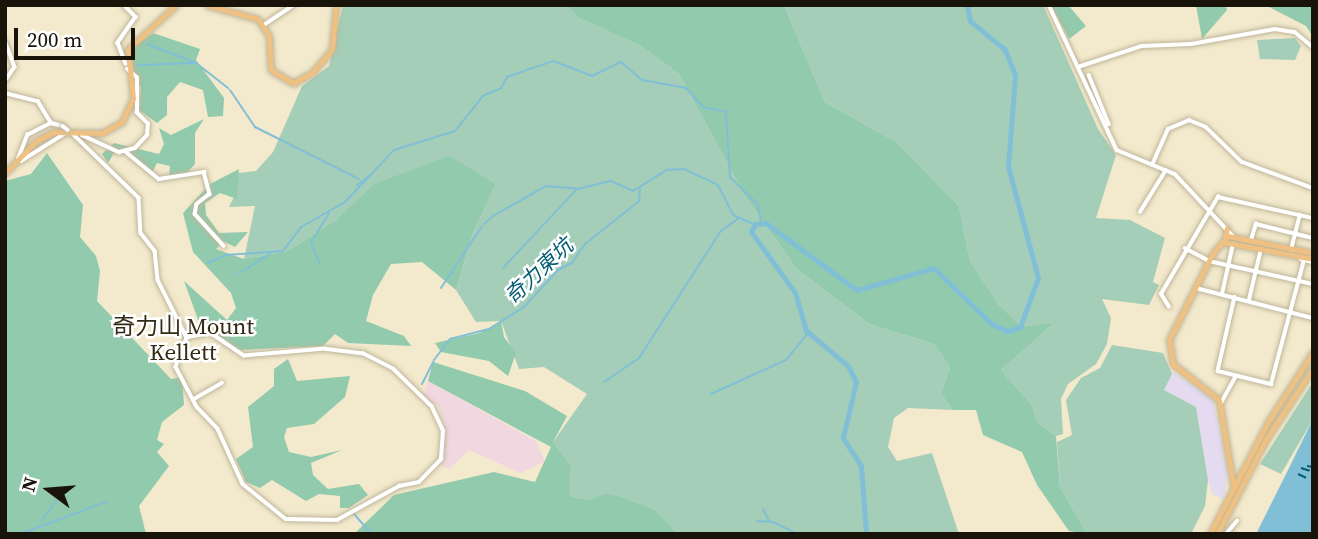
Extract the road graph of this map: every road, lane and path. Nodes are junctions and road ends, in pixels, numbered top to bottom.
1 (124, 5) edge
2 (176, 5) edge
3 (206, 5) edge
4 (294, 5) edge
5 (336, 5) edge
6 (1049, 5) edge
7 (264, 25) junction
8 (5, 41) edge
9 (1313, 47) edge
10 (126, 66) junction
11 (1078, 67) junction
12 (1089, 75) dead end
13 (5, 82) edge
14 (5, 93) edge
15 (51, 124) junction
16 (1110, 124) dead end
17 (70, 132) junction
18 (97, 133) junction
19 (115, 150) junction
20 (125, 151) junction
21 (20, 160) junction
22 (1152, 165) junction
23 (5, 167) edge
24 (1166, 170) junction
25 (5, 173) edge
26 (1313, 188) edge
27 (1208, 207) junction
28 (1140, 212) dead end
29 (1300, 215) junction
30 (1313, 218) edge
31 (1227, 228) junction
32 (1295, 233) junction
33 (1313, 238) edge
34 (1234, 239) junction
35 (1251, 240) junction
36 (1222, 241) junction
37 (223, 246) dead end
38 (1185, 248) junction
39 (1261, 249) junction
40 (1293, 250) junction
41 (1285, 254) junction
42 (1313, 258) edge
43 (1304, 260) junction
44 (1209, 261) junction
45 (1228, 265) junction
46 (1256, 272) junction
47 (1299, 281) junction
48 (1313, 284) edge
49 (1196, 288) junction
50 (1222, 294) junction
51 (1235, 297) junction
52 (1249, 300) junction
53 (1169, 307) dead end
54 (1292, 311) junction
55 (1313, 318) edge
56 (187, 338) junction
57 (1313, 352) edge
58 (1313, 368) edge
59 (1235, 377) junction
60 (222, 383) dead end
61 (194, 400) junction
62 (1221, 404) junction
63 (1230, 464) junction
64 (1245, 466) junction
65 (1234, 489) junction
66 (1237, 521) dead end
67 (1210, 534) edge
68 (1217, 534) edge
69 (1226, 534) edge

1 - 10 street
2 - 10 main road
3 - 7 main road
4 - 7 street
5 - 7 main road
6 - 11 street
8 - 13 street
9 - 11 street
10 - 18 main road
10 - 20 street
11 - 22 street
12 - 16 street
14 - 15 street
15 - 17 street, bridge
15 - 21 street
17 - 19 street
17 - 21 street
17 - 56 street
18 - 19 street
18 - 21 main road
19 - 20 street
20 - 37 street
21 - 23 street
21 - 25 main road
22 - 24 street
22 - 26 street
24 - 27 street
24 - 28 street
27 - 29 street
27 - 31 street
27 - 38 street
29 - 30 street
29 - 32 street
31 - 34 street
31 - 36 main road
32 - 33 street
32 - 35 street
32 - 40 street
34 - 35 main road
34 - 36 main road
34 - 39 main road
34 - 45 street
35 - 40 main road
36 - 44 main road
38 - 44 street
38 - 53 street
39 - 41 main road
39 - 46 street
40 - 42 main road
41 - 42 main road
41 - 43 street
42 - 43 street
43 - 47 street
44 - 45 street
44 - 49 main road
45 - 46 street
45 - 50 street
46 - 47 street
46 - 52 street
47 - 48 street
47 - 54 street
49 - 50 street
49 - 62 main road
50 - 51 street
51 - 52 street
51 - 59 street
52 - 54 street
54 - 55 street
54 - 59 street
56 - 61 street
56 - 61 street
57 - 64 main road
58 - 68 main road
59 - 62 street
60 - 61 street
62 - 63 main road
63 - 64 main road
63 - 65 main road
64 - 65 main road
65 - 67 main road
66 - 69 street

